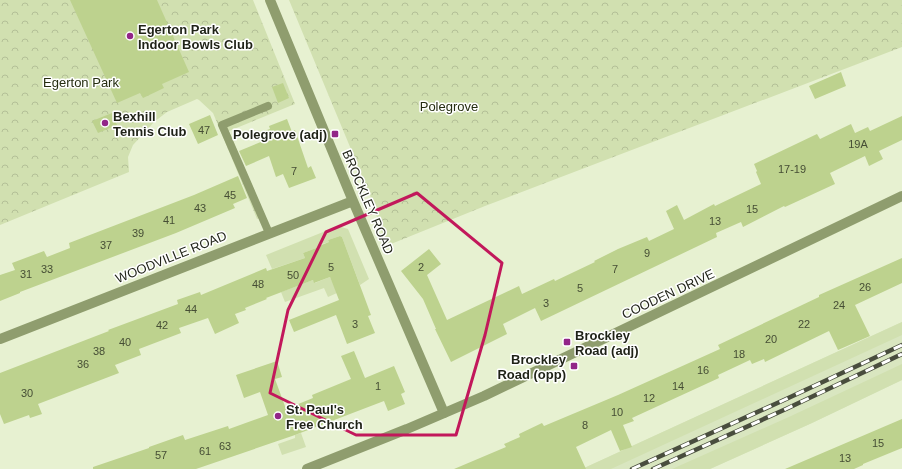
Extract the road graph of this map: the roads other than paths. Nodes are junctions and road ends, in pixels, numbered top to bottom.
1 (270, 0) edge
2 (268, 106) dead end
3 (902, 196) edge
4 (352, 201) junction
5 (268, 233) junction
6 (0, 339) edge
7 (444, 413) junction
8 (307, 469) edge

1 - 4 street, BROCKLEY ROAD
2 - 5 lane
3 - 7 street, COODEN DRIVE
4 - 5 street, WOODVILLE ROAD
4 - 7 street, BROCKLEY ROAD
5 - 6 street, WOODVILLE ROAD
7 - 8 street, COODEN DRIVE

